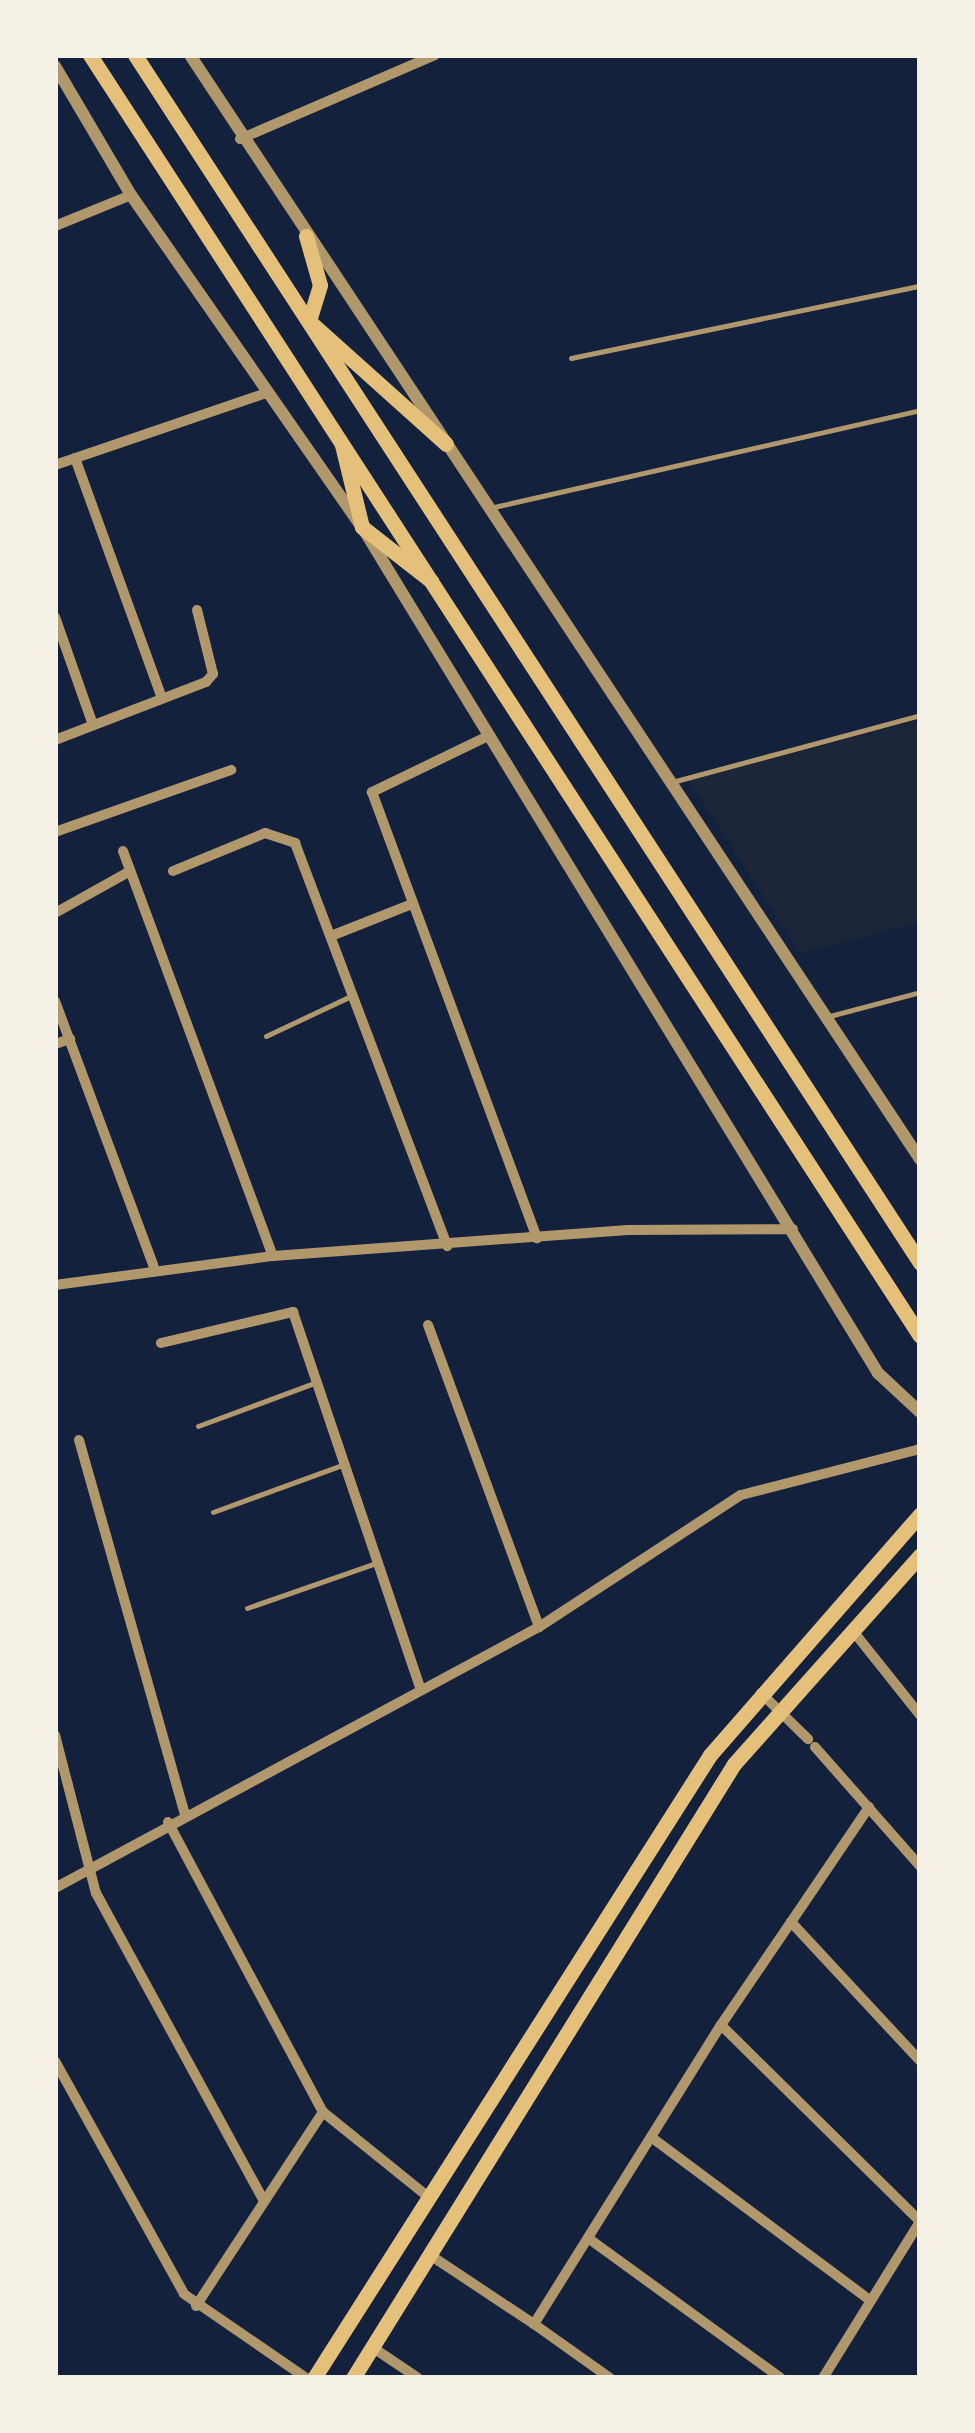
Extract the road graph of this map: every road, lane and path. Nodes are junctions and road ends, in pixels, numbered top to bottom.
1 (90, 55) edge
2 (135, 55) edge
3 (190, 55) edge
4 (434, 55) edge
5 (55, 66) edge
6 (240, 139) junction
7 (130, 195) junction
8 (55, 226) edge
9 (306, 236) junction
10 (920, 286) edge
11 (309, 321) junction
12 (571, 358) dead end
13 (266, 393) junction
14 (920, 410) edge
15 (341, 436) junction
16 (446, 444) junction
17 (75, 458) junction
18 (55, 465) edge
19 (487, 509) junction
20 (362, 526) junction
21 (442, 589) junction
22 (197, 610) dead end
23 (55, 617) edge
24 (162, 698) junction
25 (920, 714) edge
26 (92, 725) junction
27 (486, 737) junction
28 (55, 740) edge
29 (231, 770) dead end
30 (671, 782) junction
31 (55, 832) edge
32 (123, 851) dead end
33 (130, 870) junction
34 (173, 871) dead end
35 (412, 904) junction
36 (55, 913) edge
37 (336, 934) junction
38 (920, 992) edge
39 (357, 994) junction
40 (55, 1001) edge
41 (824, 1018) junction
42 (266, 1036) dead end
43 (70, 1038) junction
44 (55, 1044) edge
45 (920, 1159) edge
46 (793, 1229) junction
47 (537, 1238) junction
48 (447, 1246) junction
49 (273, 1256) junction
50 (920, 1263) edge
51 (153, 1265) junction
52 (55, 1285) edge
53 (428, 1325) dead end
54 (920, 1336) edge
55 (161, 1342) dead end
56 (319, 1382) junction
57 (920, 1412) edge
58 (198, 1426) dead end
59 (79, 1440) dead end
60 (920, 1449) edge
61 (346, 1464) junction
62 (214, 1512) dead end
63 (920, 1514) edge
64 (920, 1556) edge
65 (379, 1562) junction
66 (247, 1608) dead end
67 (539, 1627) junction
68 (853, 1631) junction
69 (420, 1688) junction
70 (761, 1692) junction
71 (780, 1709) junction
72 (920, 1715) edge
73 (55, 1735) edge
74 (869, 1807) junction
75 (185, 1814) junction
76 (168, 1822) junction
77 (660, 1830) junction
78 (682, 1844) junction
79 (920, 1866) edge
80 (86, 1868) junction
81 (55, 1888) edge
82 (791, 1922) junction
83 (721, 2024) junction
84 (55, 2061) edge
85 (920, 2061) edge
86 (323, 2112) junction
87 (651, 2137) junction
88 (451, 2158) junction
89 (478, 2174) junction
90 (427, 2196) junction
91 (264, 2201) junction
92 (919, 2222) edge
93 (588, 2238) junction
94 (430, 2254) junction
95 (871, 2300) junction
96 (196, 2306) junction
97 (534, 2324) junction
98 (372, 2347) junction
99 (306, 2378) edge
100 (314, 2378) edge
101 (353, 2378) edge
102 (418, 2378) edge
103 (610, 2378) edge
104 (781, 2378) edge
105 (823, 2378) edge

1 - 15 main road
2 - 11 main road
3 - 6 street
4 - 6 street
5 - 7 street
6 - 9 street
7 - 8 street
7 - 13 street
9 - 11 main road
9 - 16 street
10 - 12 lane
11 - 16 main road
11 - 50 main road
13 - 17 street
13 - 20 street
14 - 19 lane
15 - 20 main road
15 - 21 main road
16 - 19 street
17 - 18 street
17 - 24 street
19 - 30 street
20 - 21 main road
20 - 27 street
21 - 54 main road
22 - 24 street
23 - 26 street
24 - 26 street
25 - 30 lane
26 - 28 street
27 - 35 street
27 - 46 street
29 - 31 street
30 - 41 street
32 - 33 street
33 - 36 street
33 - 49 street
34 - 37 street
35 - 37 street
35 - 47 street
37 - 39 street
38 - 41 lane
39 - 42 lane
39 - 48 street
40 - 43 street
41 - 45 street
43 - 44 street
43 - 51 street
46 - 47 street
46 - 57 street
47 - 48 street
48 - 49 street
49 - 51 street
51 - 52 street
53 - 67 street
55 - 56 street
56 - 58 lane
56 - 61 street
59 - 75 street
60 - 67 street
61 - 62 lane
61 - 65 street
63 - 70 main road
64 - 68 main road
65 - 66 lane
65 - 69 street
67 - 69 street
68 - 71 main road
68 - 72 street
69 - 75 street
70 - 71 street
70 - 77 main road
71 - 74 street
71 - 78 main road
73 - 80 street
74 - 79 street
74 - 82 street
75 - 76 street
76 - 80 street
76 - 86 street
77 - 78 main road
77 - 88 main road
78 - 89 main road
80 - 81 street
80 - 91 street
82 - 83 street
82 - 85 street
83 - 87 street
83 - 92 street
84 - 96 street
86 - 90 street
86 - 91 street
87 - 93 street
87 - 95 street
88 - 89 main road
88 - 90 main road
89 - 94 main road
90 - 100 main road
91 - 96 street
92 - 95 street
93 - 97 street
93 - 104 street
94 - 97 street
94 - 98 main road
95 - 105 street
96 - 99 street
97 - 103 street
98 - 101 main road
98 - 102 street

